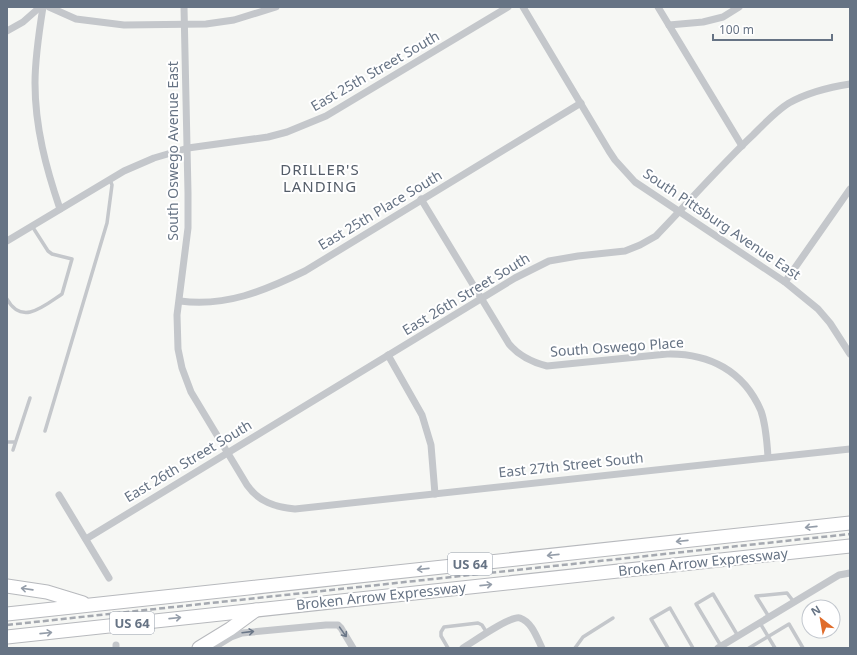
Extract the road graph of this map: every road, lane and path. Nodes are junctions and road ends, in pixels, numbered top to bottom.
1 (41, 7) edge
2 (49, 7) edge
3 (184, 7) edge
4 (276, 7) edge
5 (508, 7) edge
6 (523, 7) edge
7 (658, 7) edge
8 (739, 7) edge
9 (185, 24) junction
10 (669, 24) junction
11 (7, 31) edge
12 (850, 84) edge
13 (581, 103) junction
14 (742, 146) junction
15 (188, 148) junction
16 (110, 179) junction
17 (850, 190) edge
18 (421, 199) junction
19 (60, 209) junction
20 (679, 212) junction
21 (32, 226) junction
22 (7, 241) edge
23 (785, 282) junction
24 (7, 299) edge
25 (482, 299) junction
26 (180, 300) junction
27 (850, 354) edge
28 (388, 355) junction
29 (30, 398) dead end
30 (45, 431) dead end
31 (7, 442) edge
32 (15, 442) junction
33 (850, 449) edge
34 (13, 450) dead end
35 (227, 453) junction
36 (768, 457) junction
37 (436, 494) junction
38 (59, 495) dead end
39 (295, 509) joint
40 (850, 523) edge
41 (86, 539) junction
42 (850, 546) edge
43 (850, 573) edge
44 (109, 578) dead end
45 (7, 586) edge
46 (794, 602) junction
47 (89, 605) junction
48 (257, 609) junction
49 (7, 614) edge
50 (769, 617) junction
51 (613, 618) dead end
52 (760, 623) junction
53 (487, 633) junction
54 (738, 636) junction
55 (768, 636) junction
56 (7, 637) edge
57 (719, 647) edge
58 (199, 648) edge
59 (213, 648) edge
60 (353, 648) edge
61 (448, 648) edge
62 (463, 648) edge
63 (542, 648) edge
64 (575, 648) edge
65 (668, 648) edge
66 (693, 648) edge
67 (749, 648) edge
68 (775, 648) edge
69 (803, 648) edge

1 - 11 street
1 - 19 street
2 - 9 street
3 - 9 street, South Oswego Avenue East
4 - 9 street
5 - 15 street, East 25th Street South
6 - 13 street, South Pittsburg Avenue East
7 - 10 street
8 - 10 street
9 - 15 street, South Oswego Avenue East
10 - 14 street
12 - 14 street, East 26th Street South
13 - 18 street, East 25th Place South
13 - 20 street, South Pittsburg Avenue East
14 - 20 street, East 26th Street South
15 - 16 street, East 25th Street South
15 - 26 street, South Oswego Avenue East
16 - 19 street, East 25th Street South
16 - 30 lane
17 - 23 street
18 - 25 street, South Oswego Place
18 - 26 street, East 25th Place South
19 - 21 street, East 25th Street South
20 - 23 street, South Pittsburg Avenue East
20 - 25 street, East 26th Street South
21 - 22 street, East 25th Street South
21 - 24 lane
23 - 27 street, South Pittsburg Avenue East
25 - 28 street, East 26th Street South
25 - 36 street, South Oswego Place
26 - 35 street, South Oswego Avenue East
28 - 35 street, East 26th Street South
28 - 37 street
29 - 32 lane
31 - 32 lane
32 - 34 lane
33 - 36 street, East 27th Street South
35 - 39 street, South Oswego Avenue East
35 - 41 street, East 26th Street South
36 - 37 street, East 27th Street South
37 - 39 street, East 27th Street South
38 - 41 street
40 -> 47 highway, Broken Arrow Expressway / US 64
41 - 44 street
48 -> 42 highway, Broken Arrow Expressway / US 64
43 - 46 street
47 -> 45 highway
46 - 50 street
46 - 50 lane
47 - 49 highway, Broken Arrow Expressway / US 64
56 -> 48 highway, Broken Arrow Expressway / US 64
48 - 58 highway
50 - 52 street
51 - 64 lane
52 - 54 street
52 - 55 lane
53 - 61 lane
53 - 62 street
53 - 63 street
54 - 57 street
54 - 57 lane
55 - 67 lane
55 - 68 lane
55 - 69 lane
59 -> 60 street
65 - 66 lane

